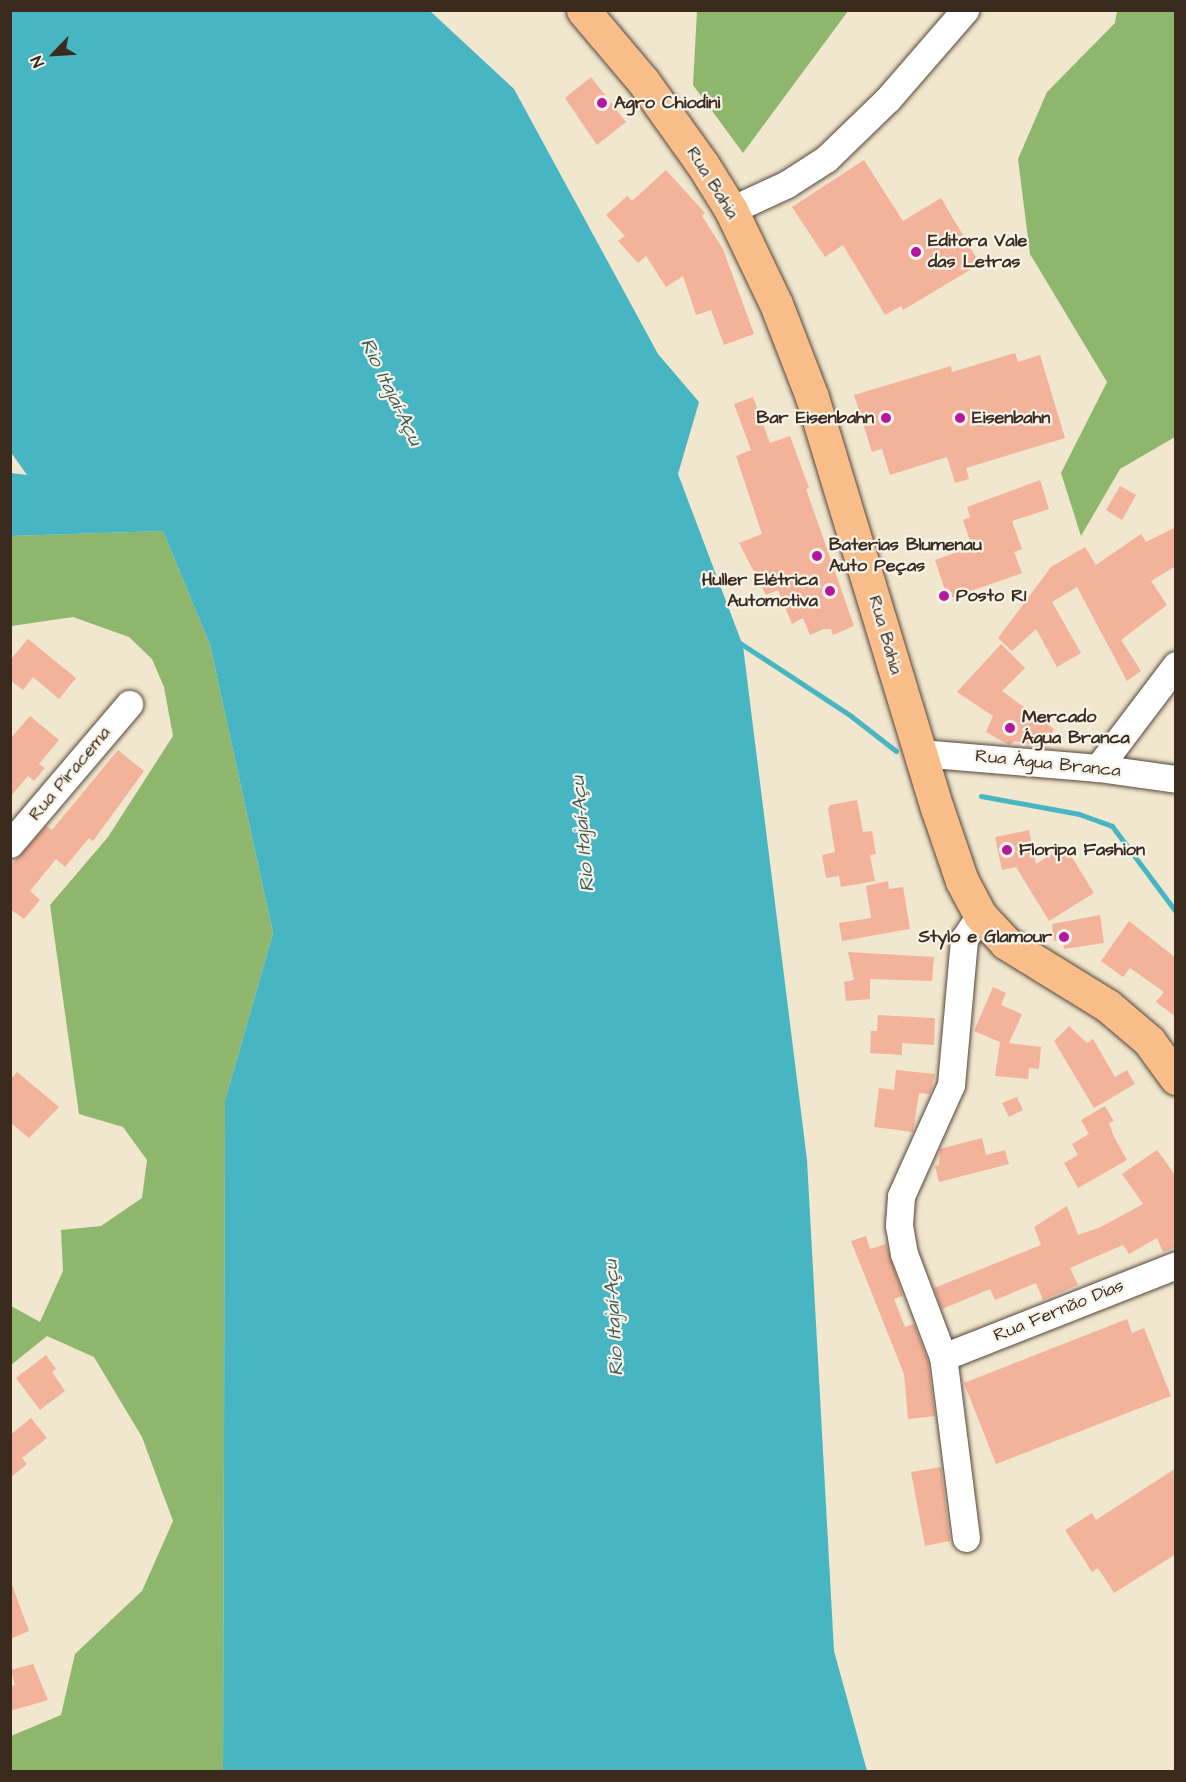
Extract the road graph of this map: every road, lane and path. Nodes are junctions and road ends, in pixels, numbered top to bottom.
1 (965, 10) edge
2 (583, 11) edge
3 (731, 210) junction
4 (1176, 665) edge
5 (129, 704) dead end
6 (920, 753) junction
7 (1098, 768) junction
8 (1176, 779) edge
9 (10, 844) edge
10 (980, 915) junction
11 (1176, 1078) edge
12 (1176, 1265) edge
13 (943, 1357) junction
14 (966, 1538) dead end

1 - 3 street
2 - 3 main road, Rua Bahia
3 - 6 main road, Rua Bahia
4 - 7 street
5 - 9 street, Rua Piracema
6 - 7 street, Rua Água Branca
6 - 10 main road, Rua Bahia
7 - 8 street, Rua Água Branca
10 - 11 main road, Rua Bahia
10 - 13 street
12 - 13 street, Rua Fernão Dias
13 - 14 street

